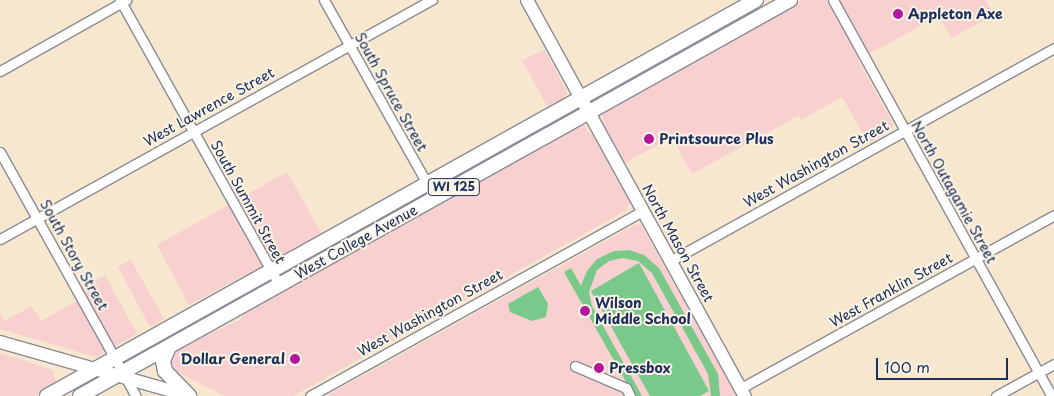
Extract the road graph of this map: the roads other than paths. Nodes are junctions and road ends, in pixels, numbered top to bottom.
1 (324, 0) edge
2 (432, 0) edge
3 (527, 0) edge
4 (756, 0) edge
5 (790, 0) edge
6 (833, 0) edge
7 (123, 1) edge
8 (349, 46) junction
9 (1054, 48) edge
10 (0, 70) edge
11 (584, 104) junction
12 (904, 131) junction
13 (193, 132) junction
14 (0, 152) edge
15 (426, 183) junction
16 (434, 198) junction
17 (642, 211) junction
18 (1054, 215) edge
19 (37, 218) junction
20 (0, 239) edge
21 (975, 259) junction
22 (670, 261) junction
23 (271, 271) junction
24 (279, 285) junction
25 (0, 342) edge
26 (168, 348) junction
27 (116, 358) junction
28 (1054, 364) edge
29 (575, 366) dead end
30 (96, 368) junction
31 (1039, 373) junction
32 (123, 374) junction
33 (743, 392) edge
34 (47, 396) edge
35 (80, 396) edge
36 (136, 396) edge
37 (189, 396) edge
38 (310, 396) edge
39 (630, 396) edge
40 (996, 396) edge
41 (1052, 396) edge

1 - 8 street, South Spruce Street
2 - 8 street, West Lawrence Street
3 - 11 main road, North Mason Street
4 - 11 main road, West College Avenue / WI 125
5 - 11 main road, West College Avenue / WI 125
6 - 12 street, North Outagamie Street
7 - 10 street
7 - 13 street, South Summit Street
8 - 13 street, West Lawrence Street
8 - 15 street, South Spruce Street
9 - 12 street, West Washington Street
11 - 15 main road, West College Avenue / WI 125
11 - 16 main road, West College Avenue / WI 125
11 - 17 main road, North Mason Street
12 - 21 street, North Outagamie Street
12 - 22 street, West Washington Street
13 - 19 street, West Lawrence Street
13 - 23 street, South Summit Street
14 - 19 street, South Story Street
15 - 16 street, South Spruce Street
15 - 23 main road, West College Avenue / WI 125
16 - 24 main road, West College Avenue / WI 125
17 - 22 main road, North Mason Street
17 - 38 street, West Washington Street
18 - 21 street, West Franklin Street
19 - 20 street, West Lawrence Street
19 - 27 street, South Story Street
21 - 31 street, North Outagamie Street
21 - 33 street, West Franklin Street
22 - 33 main road, North Mason Street
23 - 24 street, South Summit Street
23 - 27 main road, West College Avenue / WI 125
24 - 26 main road, West College Avenue / WI 125
25 - 30 main road
26 - 32 main road, West College Avenue / WI 125
26 - 37 main road
27 - 30 main road, West College Avenue / WI 125
27 - 32 street, South Story Street
28 - 31 street
29 - 39 street
30 - 32 main road
30 - 34 main road, West College Avenue / WI 125
31 - 40 street
31 - 41 street, North Outagamie Street
32 - 35 main road, West College Avenue / WI 125
32 - 36 street, South Story Street
32 - 37 main road

